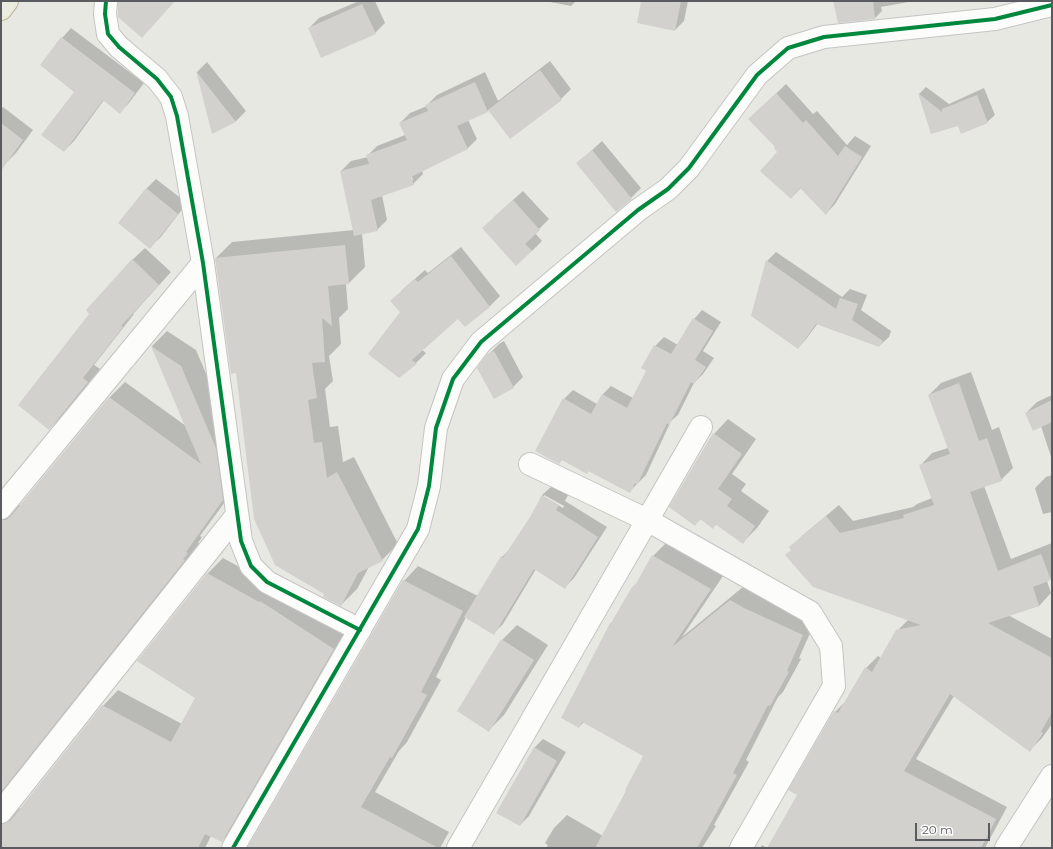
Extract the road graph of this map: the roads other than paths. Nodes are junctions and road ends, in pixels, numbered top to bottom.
1 (8, 1) edge
2 (106, 1) edge
3 (1052, 5) edge
4 (1, 9) edge
5 (203, 263) junction
6 (700, 427) dead end
7 (530, 464) dead end
8 (1, 508) edge
9 (236, 516) junction
10 (647, 520) junction
11 (360, 630) junction
12 (1052, 776) edge
13 (1, 812) edge
14 (233, 848) edge
15 (458, 848) edge
16 (741, 848) edge
17 (1006, 848) edge

1 - 4 highway
2 - 5 street
3 - 11 street
5 - 8 street
5 - 9 street
6 - 10 street
7 - 10 street
9 - 11 street
9 - 13 street
10 - 15 street
10 - 16 street
11 - 14 street
12 - 17 street

